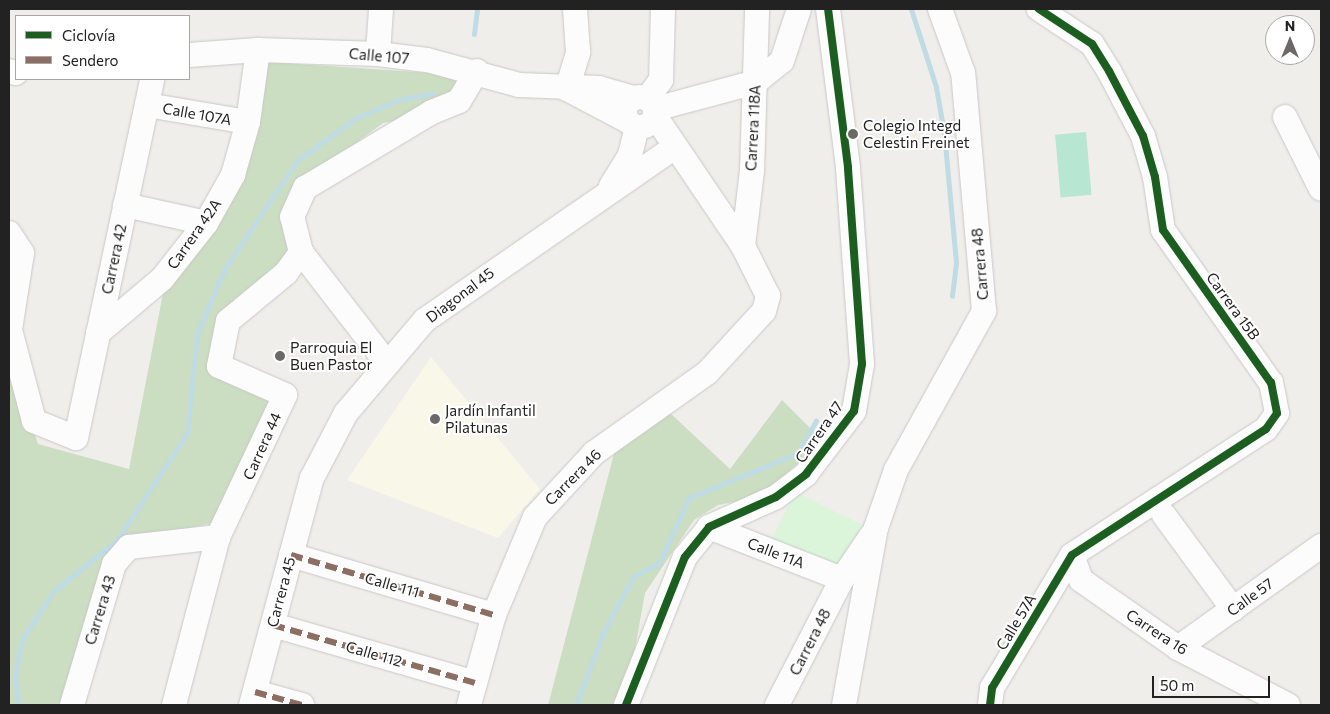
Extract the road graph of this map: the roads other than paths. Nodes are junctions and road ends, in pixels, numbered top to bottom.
1 (381, 9) edge
2 (575, 9) edge
3 (663, 9) edge
4 (757, 9) edge
5 (799, 9) edge
6 (828, 9) edge
7 (940, 9) edge
8 (1039, 9) edge
9 (258, 50) junction
10 (378, 54) junction
11 (190, 55) edge
12 (477, 72) junction
13 (152, 80) edge
14 (756, 82) junction
15 (567, 90) junction
16 (147, 105) junction
17 (644, 110) junction
18 (1285, 116) dead end
19 (248, 122) junction
20 (675, 147) junction
21 (1321, 189) edge
22 (606, 193) junction
23 (125, 205) junction
24 (206, 222) junction
25 (9, 233) edge
26 (743, 246) junction
27 (301, 252) junction
28 (98, 333) junction
29 (386, 362) junction
30 (312, 478) joint
31 (1164, 515) dead end
32 (709, 527) junction
33 (876, 528) junction
34 (218, 537) junction
35 (1321, 546) edge
36 (291, 555) junction
37 (1072, 555) junction
38 (842, 579) junction
39 (1233, 609) junction
40 (494, 614) junction
41 (272, 626) junction
42 (1178, 648) junction
43 (472, 694) edge
44 (253, 699) edge
45 (72, 705) edge
46 (174, 705) edge
47 (302, 705) edge
48 (626, 705) edge
49 (777, 705) edge
50 (844, 705) edge
51 (990, 705) edge
52 (1288, 705) edge

1 - 10 street
2 - 15 street
3 - 17 street
4 - 14 street, Carrera 118A
5 - 14 street
6 - 32 street, Carrera 47
7 - 33 street, Carrera 48
8 - 37 street, Carrera 15B
9 - 10 street, Calle 107
9 - 11 street, Calle 107
9 - 19 street, Carrera 42A
10 - 12 street, Calle 107
12 - 15 street, Calle 107
12 - 27 street
13 - 16 street, Carrera 42
14 - 17 street
14 - 26 street, Carrera 118A
15 - 17 street, Calle 107
16 - 19 street, Calle 107A
16 - 23 street, Carrera 42
17 - 20 street
17 - 22 street, Diagonal 45
18 - 21 street
19 - 24 street, Carrera 42A
20 - 22 street, Diagonal 45
20 - 26 street
22 - 29 street, Diagonal 45
23 - 24 street
23 - 28 street, Carrera 42
24 - 28 street, Carrera 42A
25 - 28 street, Carrera 42
26 - 40 street, Carrera 46
27 - 29 street
27 - 34 street, Carrera 44
29 - 30 street, Diagonal 45
30 - 36 street, Carrera 45
31 - 39 street
32 - 38 street, Calle 11A
32 - 48 street, Carrera 47
33 - 38 street, Carrera 48
33 - 50 street, Carrera 48
34 - 45 street, Carrera 43
34 - 46 street, Carrera 44
35 - 39 street, Calle 57
36 - 40 street, Calle 111
36 - 41 street, Carrera 45
37 - 42 street, Carrera 16
37 - 51 street, Calle 57A
38 - 49 street, Carrera 48
39 - 42 street, Calle 57
40 - 43 street, Carrera 46
41 - 43 street, Calle 112
41 - 44 street, Carrera 45
42 - 52 street, Carrera 16
44 - 47 street

